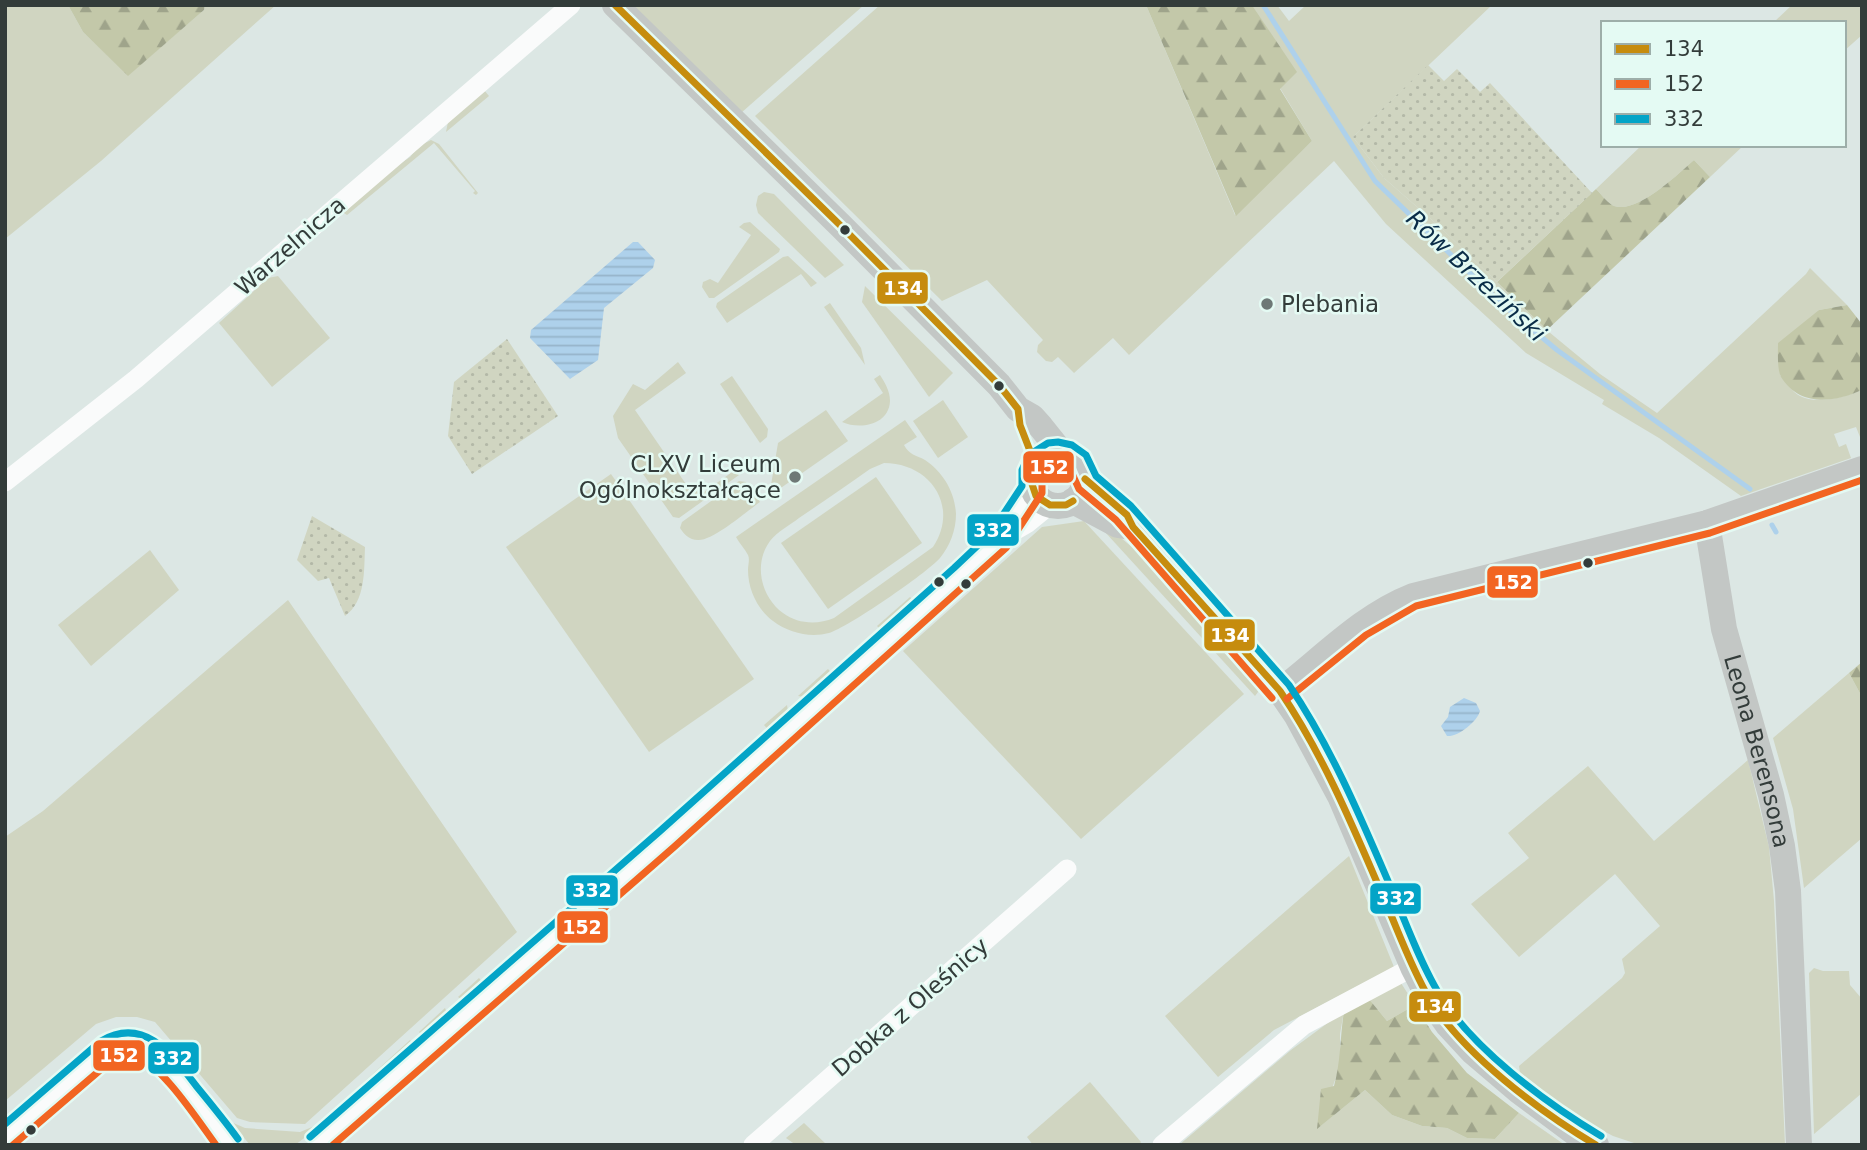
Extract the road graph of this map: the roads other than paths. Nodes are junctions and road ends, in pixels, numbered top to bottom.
1 (570, 5) edge
2 (615, 5) edge
3 (1018, 409) junction
4 (1060, 452) junction
5 (1862, 470) edge
6 (5, 482) edge
7 (1055, 488) junction
8 (1707, 523) junction
9 (1280, 691) junction
10 (1067, 869) dead end
11 (1413, 967) junction
12 (5, 1138) edge
13 (230, 1145) edge
14 (317, 1145) edge
15 (753, 1145) edge
16 (1162, 1145) edge
17 (1597, 1145) edge
18 (1799, 1145) edge

1 - 6 street, Warzelnicza
2 - 3 street
3 - 4 street
3 - 7 street
4 - 7 street
4 - 7 street
5 - 8 street
7 - 9 street
7 - 14 street
8 - 9 street
8 - 18 street, Leona Berensona
9 - 11 street
10 - 15 street, Dobka z Oleśnicy
11 - 16 street
11 - 17 street
12 - 13 street

